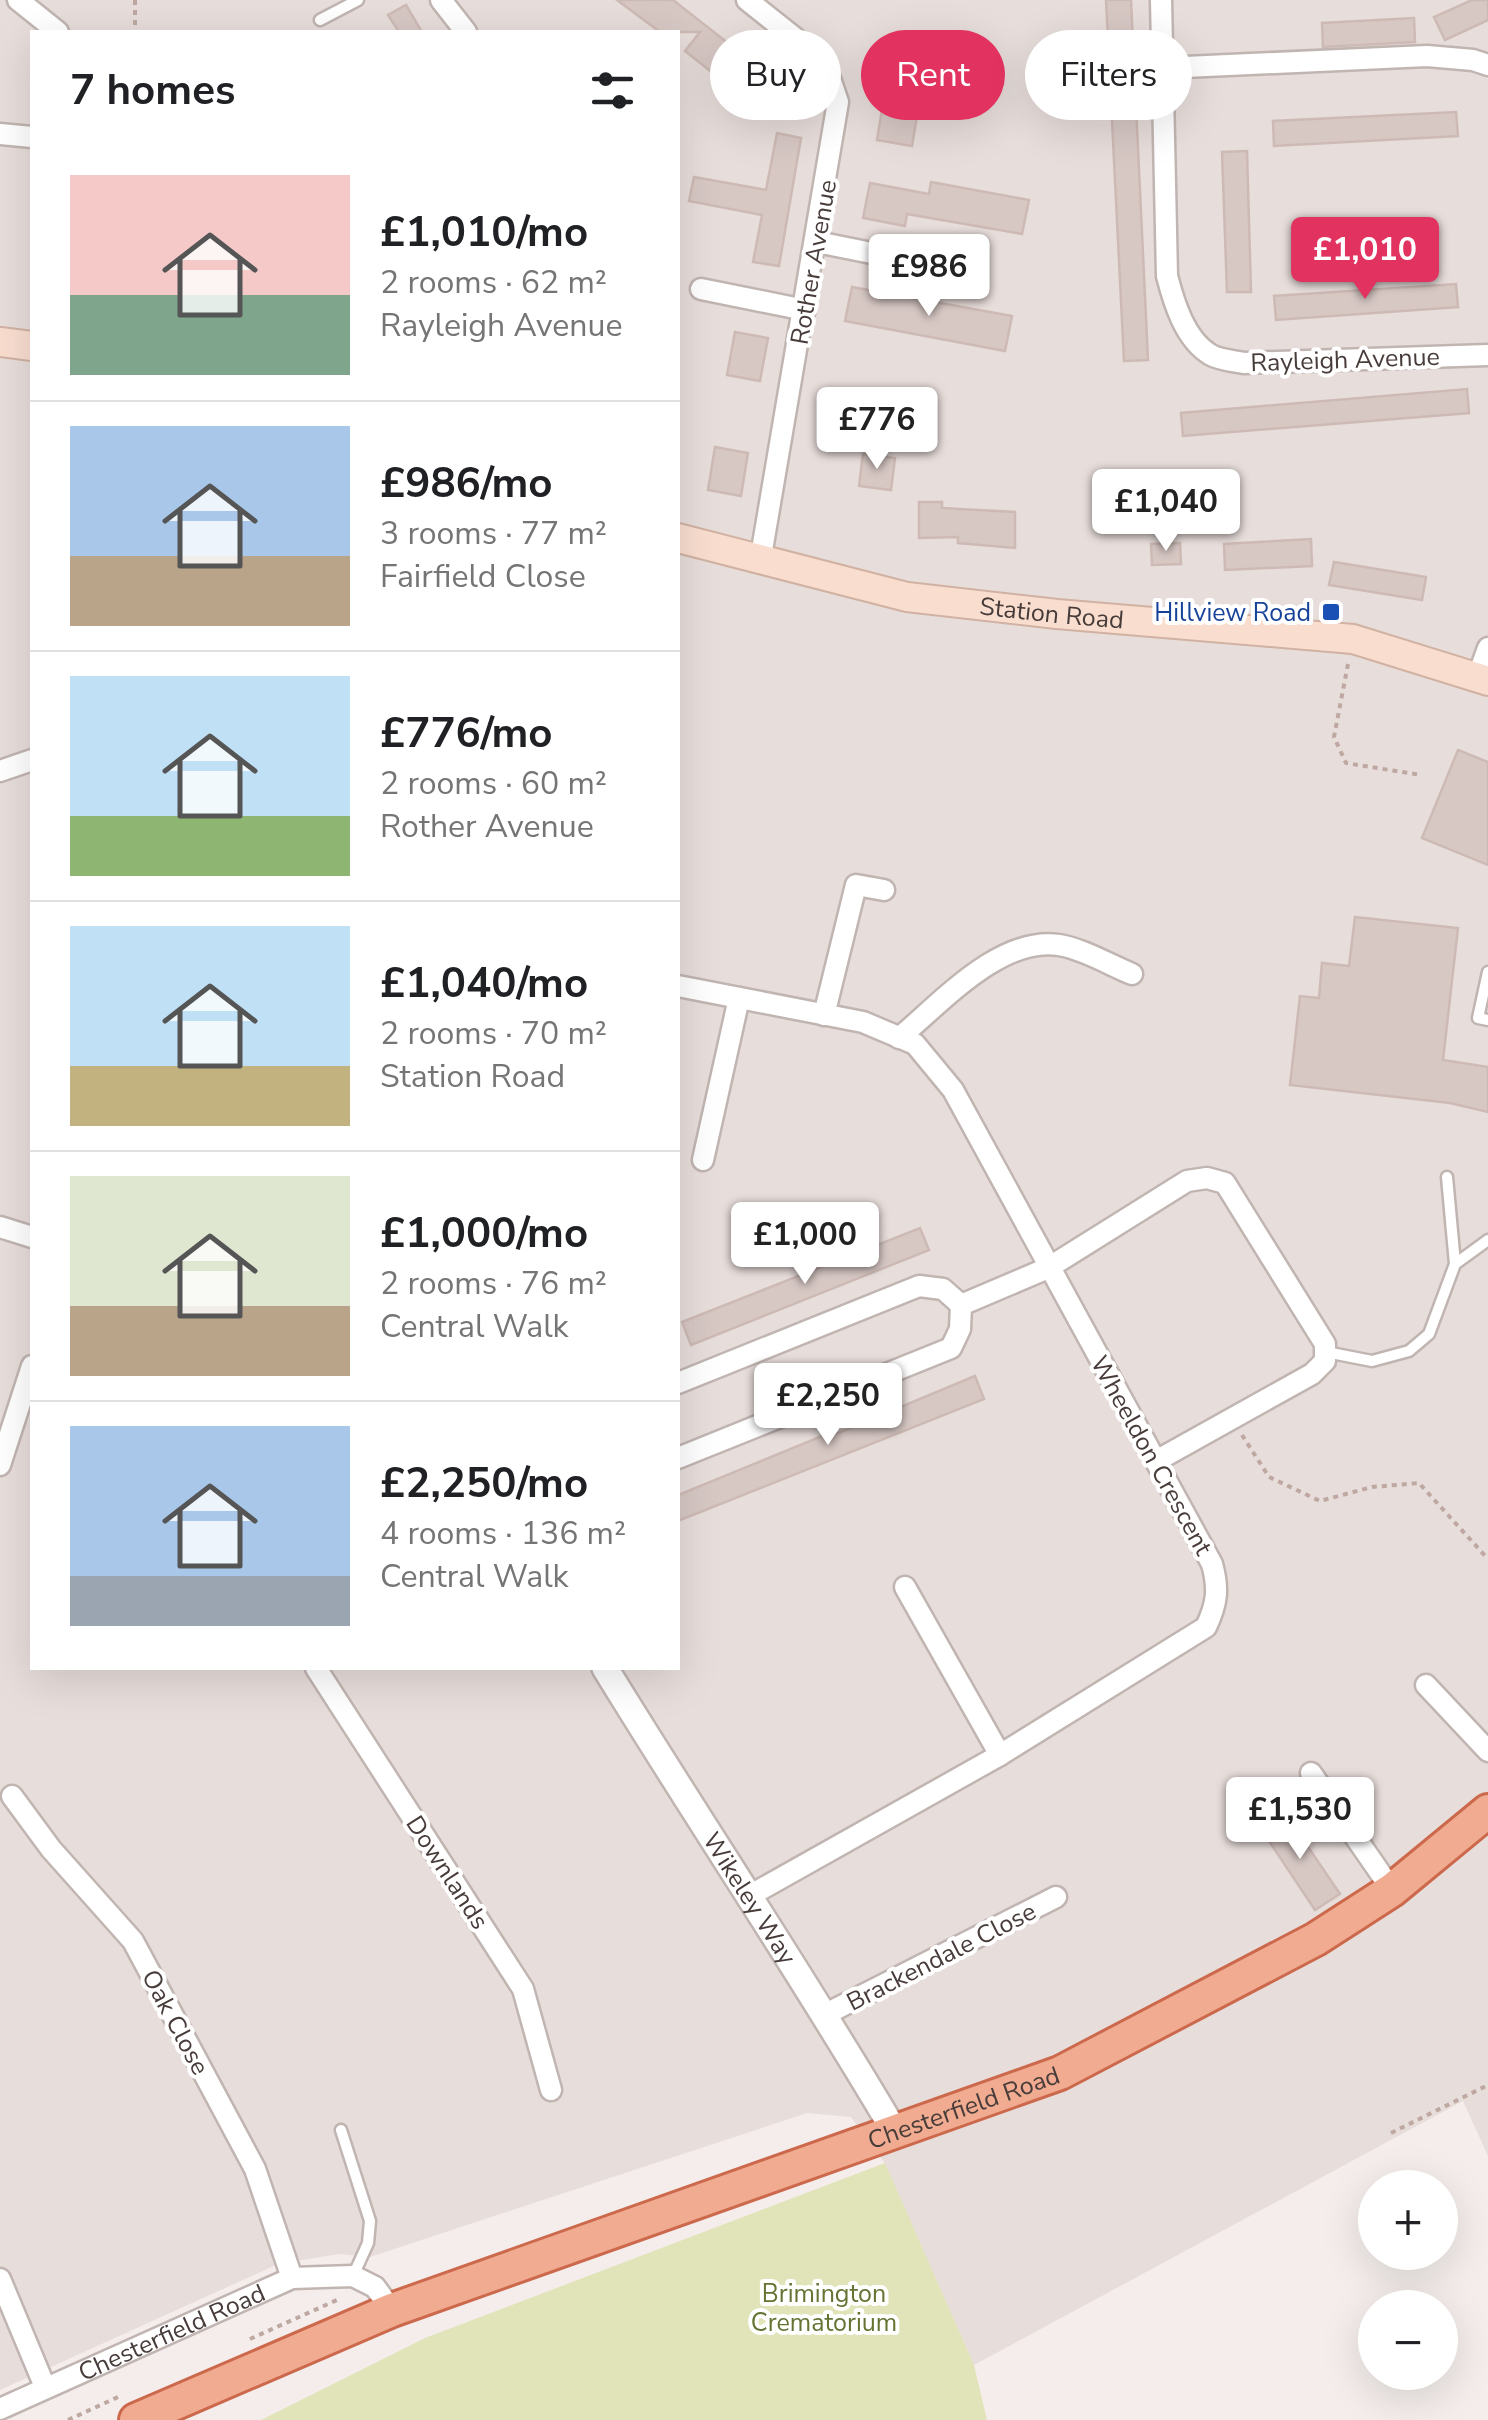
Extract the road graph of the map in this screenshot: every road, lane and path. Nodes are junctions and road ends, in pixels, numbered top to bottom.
1 (18, 0) edge
2 (135, 0) edge
3 (358, 0) edge
4 (440, 0) edge
5 (747, 0) edge
6 (1161, 0) edge
7 (320, 20) dead end
8 (56, 30) edge
9 (135, 30) edge
10 (464, 30) edge
11 (1161, 30) edge
12 (1488, 65) edge
13 (1192, 67) edge
14 (1163, 120) edge
15 (0, 134) edge
16 (30, 137) edge
17 (816, 242) junction
18 (952, 269) dead end
19 (701, 289) dead end
20 (805, 310) junction
21 (0, 342) edge
22 (30, 346) edge
23 (1488, 354) edge
24 (680, 539) edge
25 (760, 562) junction
26 (1353, 640) junction
27 (1488, 648) edge
28 (1483, 679) edge
29 (30, 761) edge
30 (0, 770) edge
31 (1421, 775) dead end
32 (884, 890) dead end
33 (1488, 972) edge
34 (1132, 974) dead end
35 (680, 986) edge
36 (739, 998) junction
37 (824, 1014) junction
38 (1488, 1020) edge
39 (900, 1038) junction
40 (703, 1160) dead end
41 (1447, 1177) dead end
42 (0, 1227) edge
43 (30, 1235) edge
44 (1488, 1240) edge
45 (1455, 1264) junction
46 (1048, 1268) junction
47 (961, 1305) junction
48 (1325, 1352) junction
49 (680, 1382) edge
50 (29, 1390) edge
51 (1232, 1419) junction
52 (2, 1455) edge
53 (680, 1457) edge
54 (1156, 1462) junction
55 (1488, 1560) edge
56 (905, 1588) dead end
57 (317, 1670) edge
58 (606, 1670) edge
59 (1426, 1684) dead end
60 (1488, 1751) edge
61 (1000, 1755) junction
62 (1311, 1773) dead end
63 (12, 1796) dead end
64 (1488, 1812) edge
65 (1392, 1890) junction
66 (750, 1896) junction
67 (1056, 1898) dead end
68 (826, 2014) junction
69 (1488, 2085) edge
70 (552, 2090) dead end
71 (341, 2130) dead end
72 (894, 2132) junction
73 (1391, 2133) dead end
74 (352, 2276) junction
75 (292, 2278) junction
76 (0, 2279) edge
77 (392, 2310) junction
78 (45, 2387) junction
79 (0, 2410) edge
80 (136, 2420) edge

1 - 8 street
2 - 9 path
3 - 7 lane
4 - 10 street
5 - 17 street, Rother Avenue
6 - 11 street, Rayleigh Avenue
12 - 13 street
14 - 23 street, Rayleigh Avenue
15 - 16 street
17 - 18 street
17 - 20 street, Rother Avenue
19 - 20 street
20 - 25 street, Rother Avenue
21 - 22 main road
24 - 25 main road, Station Road
25 - 26 main road, Station Road
26 - 28 main road, Station Road
26 - 31 path
27 - 28 street
29 - 30 street
32 - 37 street
33 - 38 lane
34 - 39 street
35 - 36 street, Wheeldon Crescent
36 - 37 street, Wheeldon Crescent
36 - 40 street
37 - 39 street, Wheeldon Crescent
39 - 46 street, Wheeldon Crescent
41 - 45 lane
42 - 43 street
44 - 45 lane
45 - 48 lane
46 - 47 street
46 - 48 street
46 - 54 street, Wheeldon Crescent
47 - 49 street
47 - 53 street
48 - 51 street
50 - 52 street
51 - 54 street
51 - 55 path
54 - 61 street, Wheeldon Crescent
56 - 61 street
57 - 70 street, Downlands
58 - 66 street, Wikeley Way
59 - 60 street
61 - 66 street, Wheeldon Crescent
62 - 65 street
63 - 75 street, Oak Close
64 - 65 highway, Chesterfield Road
65 - 72 highway, Chesterfield Road
66 - 68 street, Wikeley Way
67 - 68 street, Brackendale Close
68 - 72 street, Wikeley Way
69 - 73 path
71 - 74 lane
72 - 77 highway, Chesterfield Road
74 - 75 street, Chesterfield Road
74 - 77 street
75 - 78 street, Chesterfield Road
76 - 78 street
77 - 80 highway, Chesterfield Road
78 - 79 street, Chesterfield Road

